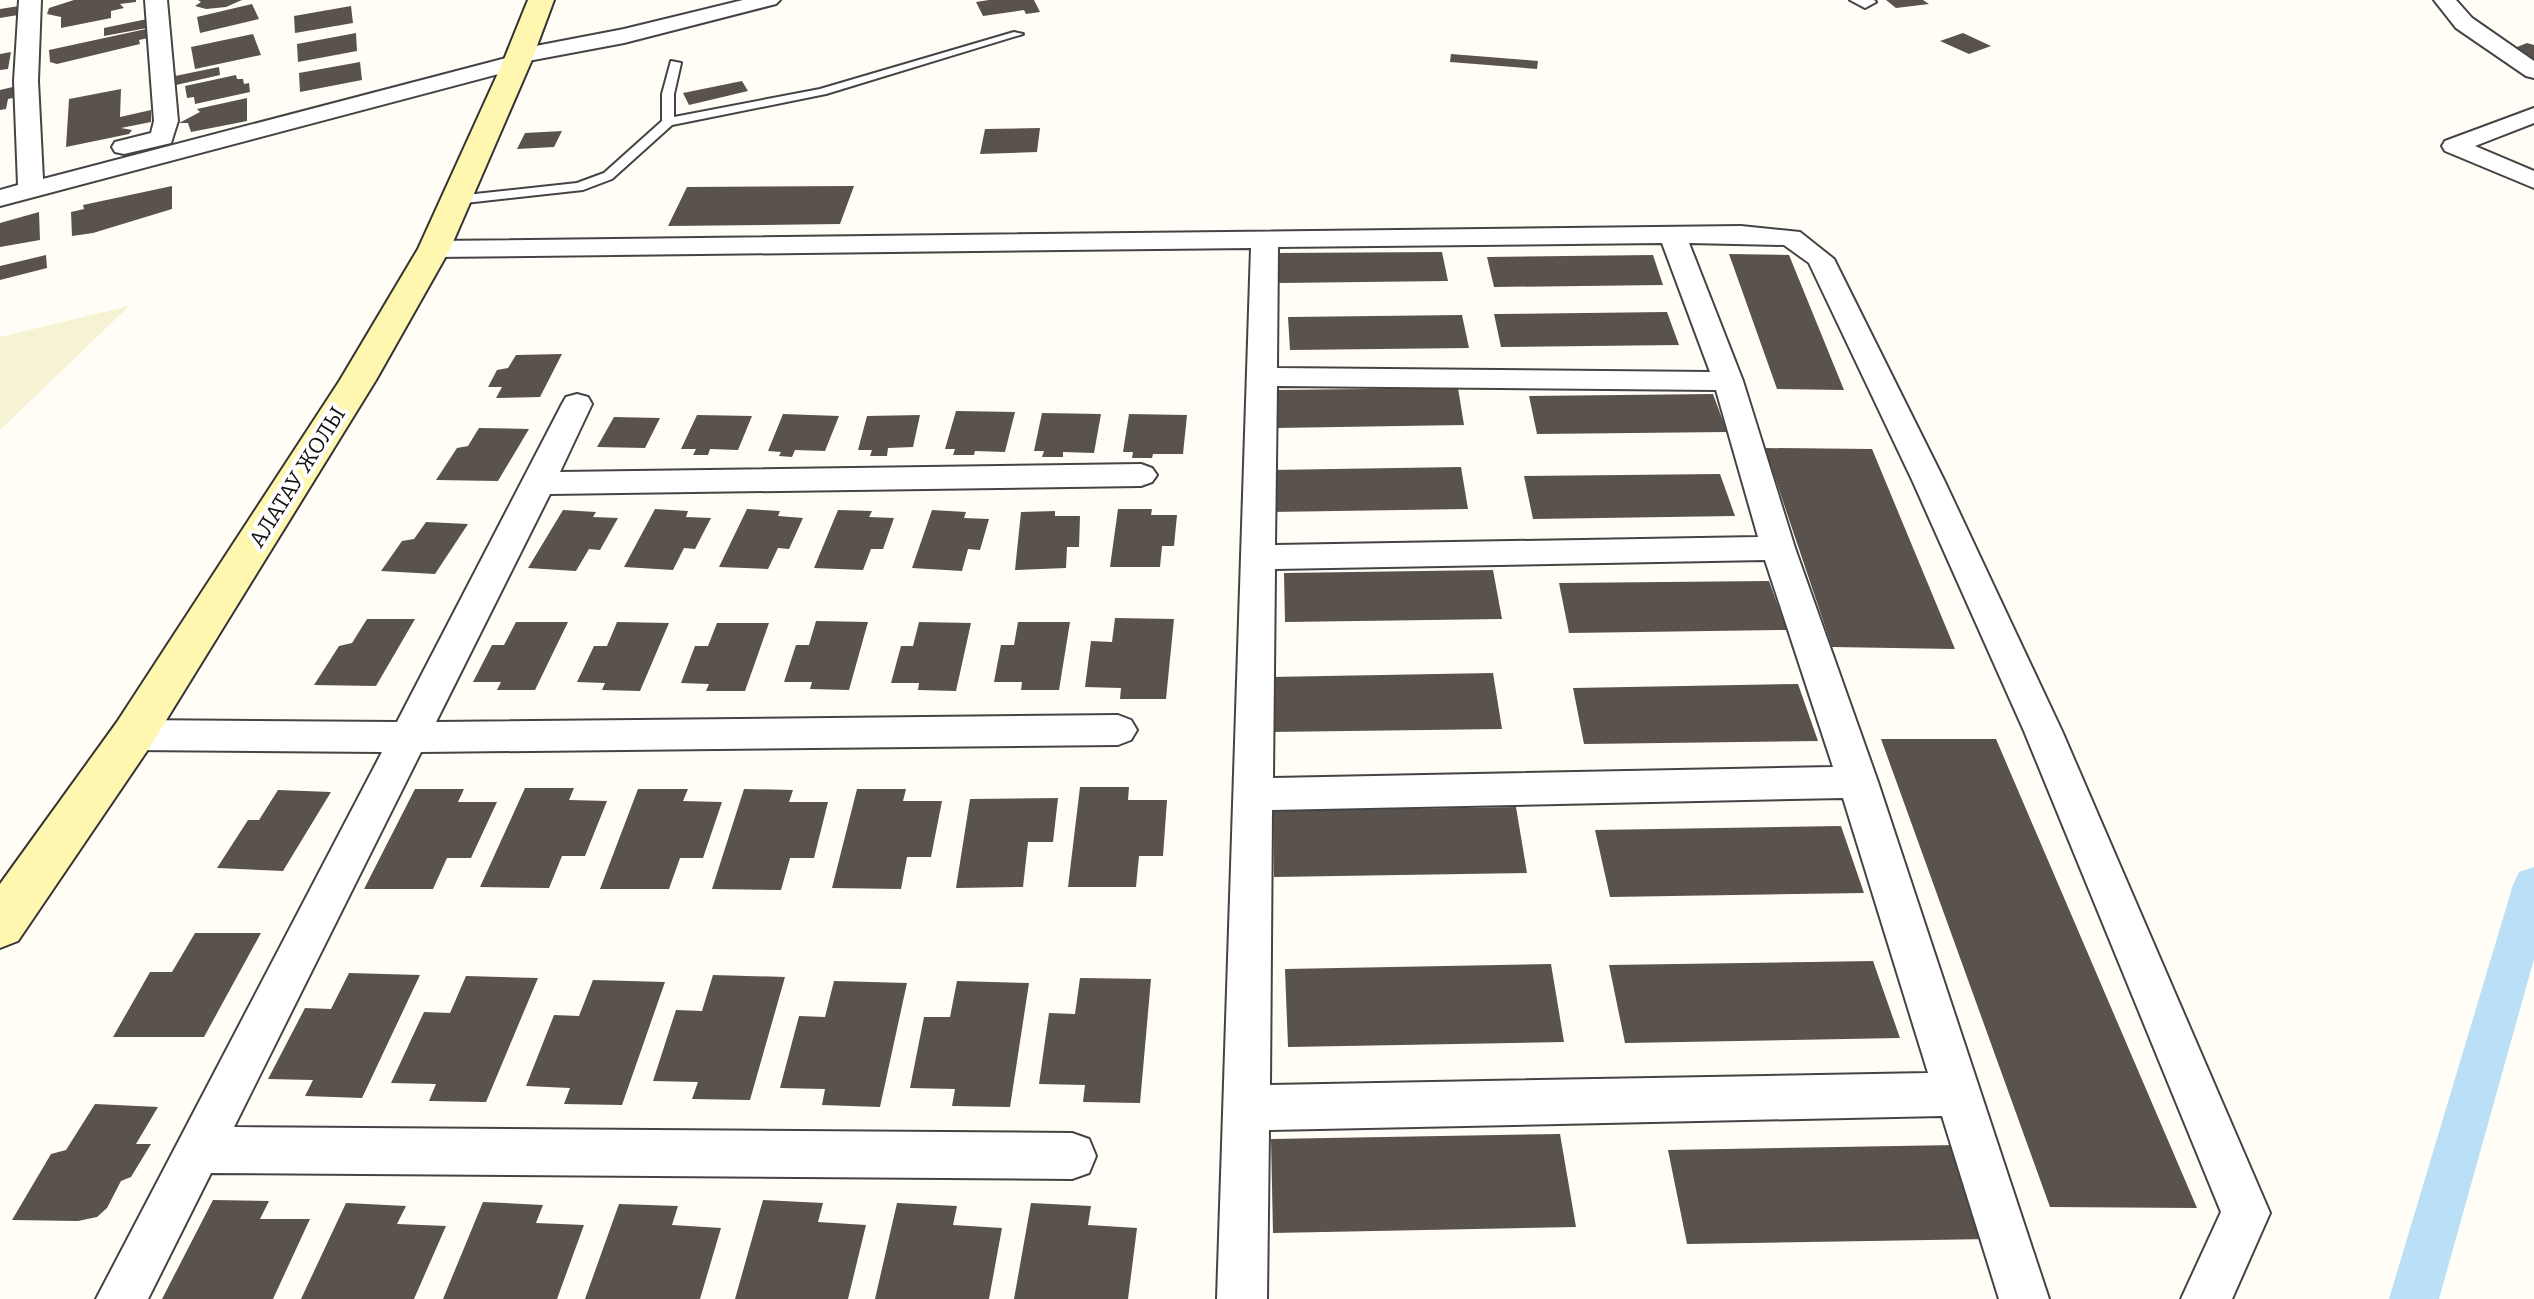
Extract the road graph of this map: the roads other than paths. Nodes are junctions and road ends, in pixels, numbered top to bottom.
1 (30, 0) edge
2 (156, 0) edge
3 (541, 0) edge
4 (769, 0) edge
5 (2445, 0) edge
6 (1018, 34) dead end
7 (519, 59) junction
8 (675, 63) dead end
9 (2534, 71) edge
10 (2534, 115) edge
11 (668, 122) junction
12 (0, 169) edge
13 (30, 174) junction
14 (2534, 180) edge
15 (0, 198) edge
16 (456, 200) junction
17 (1673, 236) junction
18 (1265, 238) junction
19 (434, 249) junction
20 (1261, 377) junction
21 (1728, 381) junction
22 (577, 404) dead end
23 (1141, 475) dead end
24 (539, 483) junction
25 (1778, 548) junction
26 (1258, 557) junction
27 (1118, 730) dead end
28 (133, 735) junction
29 (410, 737) junction
30 (1858, 782) junction
31 (1253, 794) junction
32 (0, 925) edge
33 (1960, 1094) junction
34 (1246, 1108) junction
35 (200, 1150) junction
36 (1072, 1156) dead end
37 (121, 1299) edge
38 (1242, 1299) edge
39 (2024, 1299) edge
40 (2206, 1299) edge

1 - 13 street
2 - 13 street
3 - 7 main road, АЛАТАУ ЖОЛЫ
4 - 7 street
5 - 9 street
6 - 11 lane
7 - 13 street
7 - 16 main road, АЛАТАУ ЖОЛЫ
8 - 11 lane
10 - 14 street
11 - 16 lane
12 - 13 street
13 - 15 street
16 - 19 main road, АЛАТАУ ЖОЛЫ
17 - 18 street
17 - 21 street
17 - 40 street
18 - 19 street
18 - 20 street
19 - 28 main road, АЛАТАУ ЖОЛЫ
20 - 21 street
20 - 26 street
21 - 25 street
22 - 24 street
23 - 24 street
24 - 29 street
25 - 26 street
25 - 30 street
26 - 31 street
27 - 29 street
28 - 29 street
28 - 32 main road, АЛАТАУ ЖОЛЫ
29 - 35 street
30 - 31 street
30 - 33 street
31 - 34 street
33 - 34 street
33 - 39 street
34 - 38 street
35 - 36 street
35 - 37 street

